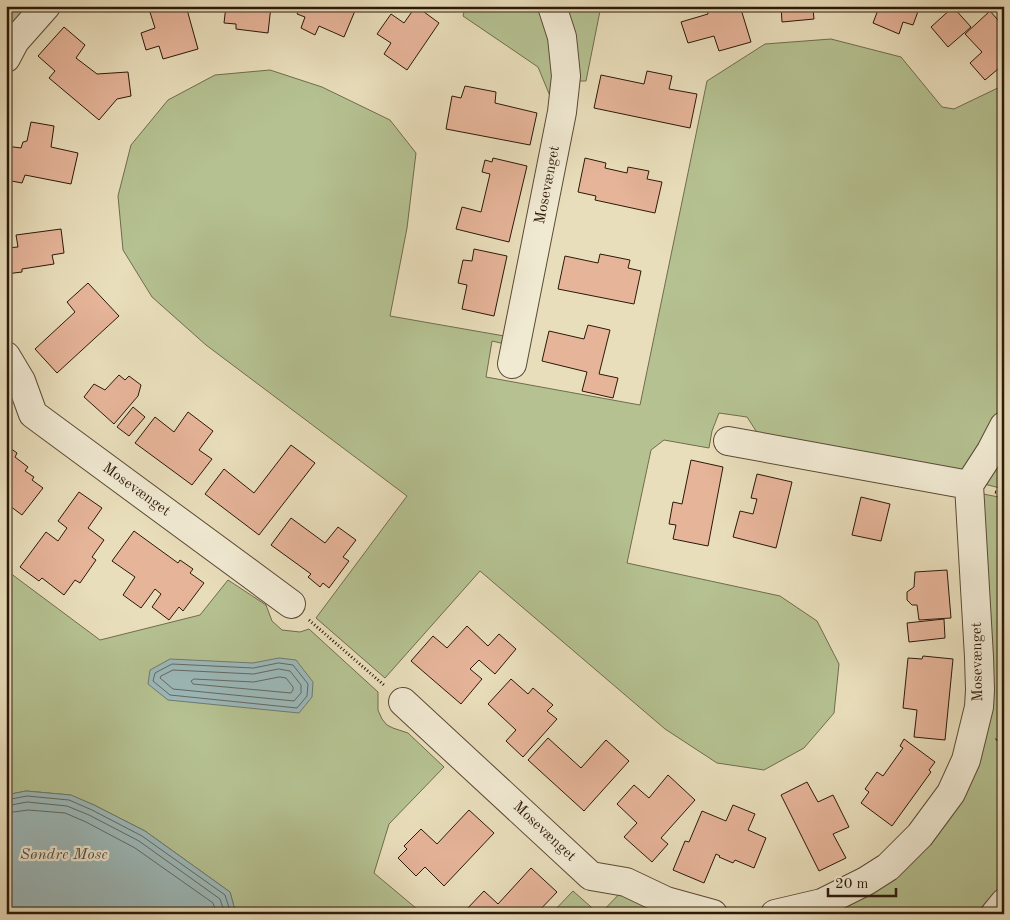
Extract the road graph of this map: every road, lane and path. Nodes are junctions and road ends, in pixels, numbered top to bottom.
1 (46, 6) edge
2 (552, 6) edge
3 (6, 58) edge
4 (6, 356) edge
5 (512, 364) dead end
6 (1004, 426) edge
7 (728, 441) dead end
8 (969, 485) junction
9 (291, 604) joint
10 (403, 702) joint
11 (1004, 904) edge
12 (713, 914) edge
13 (775, 914) edge
14 (995, 914) edge

1 - 3 street
2 - 5 street, Mosevænget
4 - 9 street, Mosevænget
6 - 8 street
7 - 8 street
8 - 13 street, Mosevænget
9 - 10 path
10 - 12 street, Mosevænget
11 - 14 street

